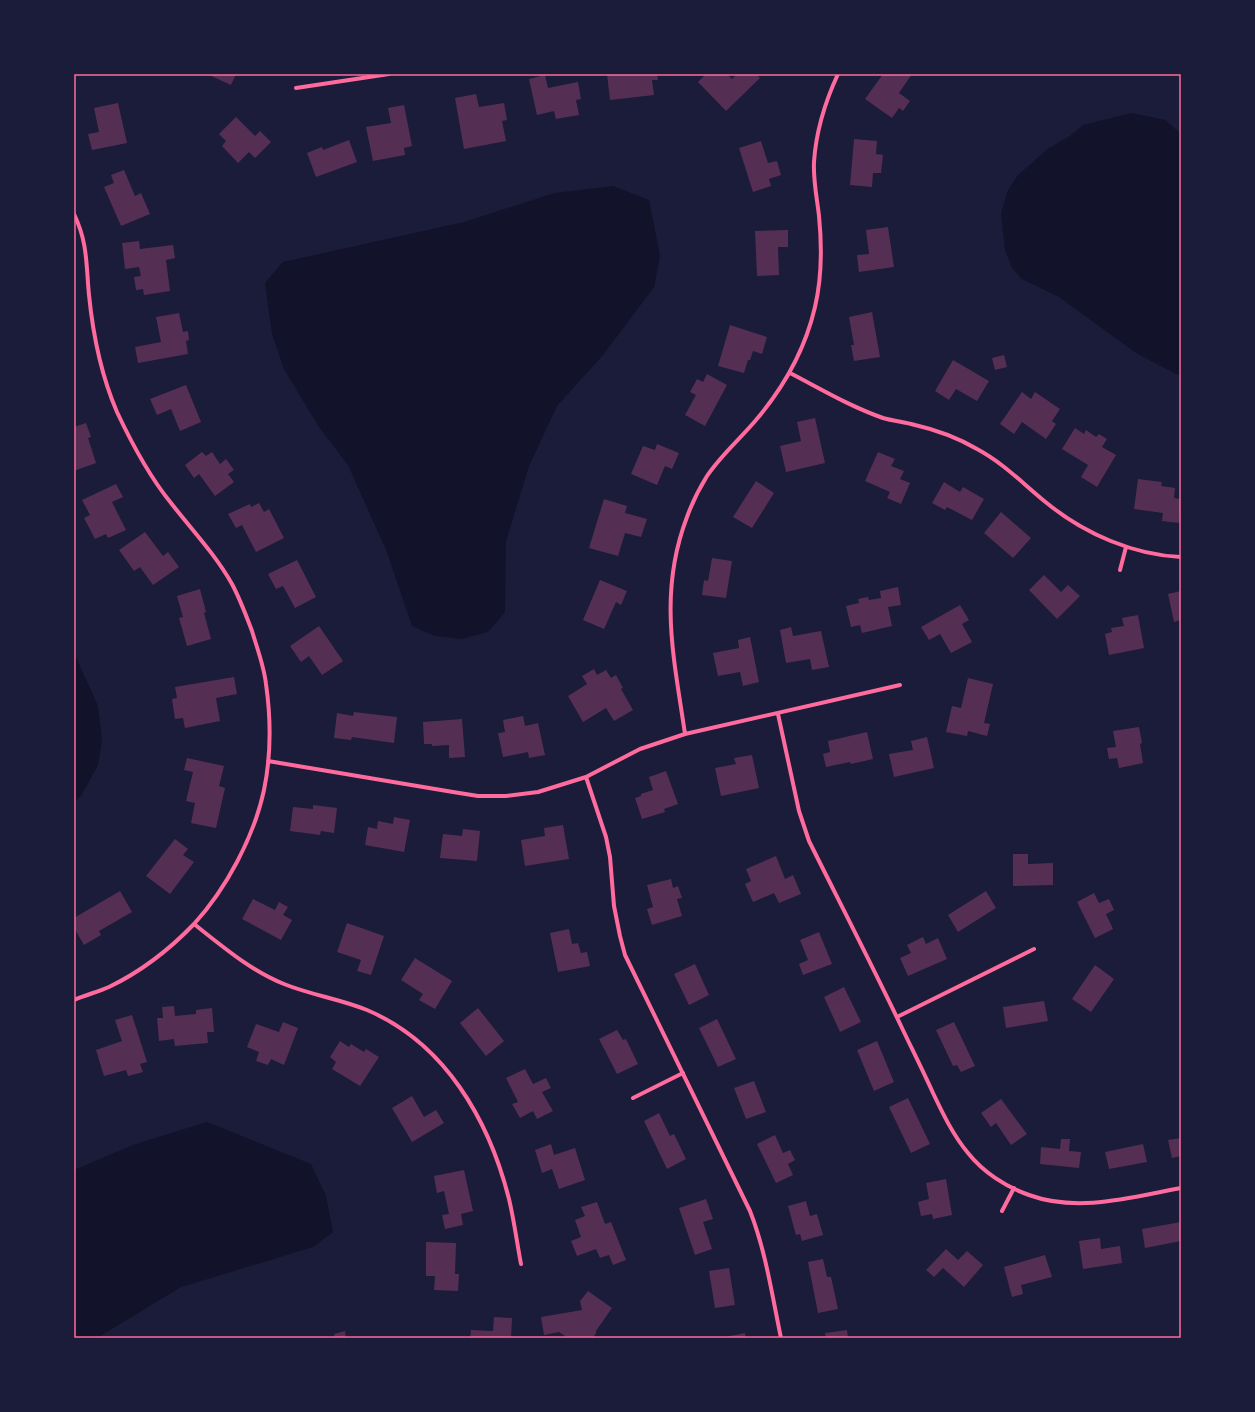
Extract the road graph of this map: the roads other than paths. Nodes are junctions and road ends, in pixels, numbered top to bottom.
1 (389, 74) edge
2 (838, 74) edge
3 (296, 88) dead end
4 (74, 214) edge
5 (790, 373) junction
6 (1126, 547) junction
7 (1181, 557) edge
8 (1120, 570) dead end
9 (900, 685) dead end
10 (778, 714) junction
11 (686, 734) junction
12 (268, 762) junction
13 (586, 777) junction
14 (194, 924) junction
15 (1034, 949) dead end
16 (74, 1000) edge
17 (897, 1017) junction
18 (683, 1073) junction
19 (633, 1098) dead end
20 (1014, 1188) junction
21 (1181, 1188) edge
22 (1002, 1211) dead end
23 (521, 1264) dead end
24 (781, 1338) edge

1 - 3 street
2 - 5 street
4 - 12 street
5 - 6 street
5 - 11 street
6 - 7 street
6 - 8 street
9 - 10 street
10 - 11 street
10 - 17 street
11 - 13 street
12 - 13 street
12 - 14 street
13 - 18 street
14 - 16 street
14 - 23 street
15 - 17 street
17 - 20 street
18 - 19 street
18 - 24 street
20 - 21 street
20 - 22 street

